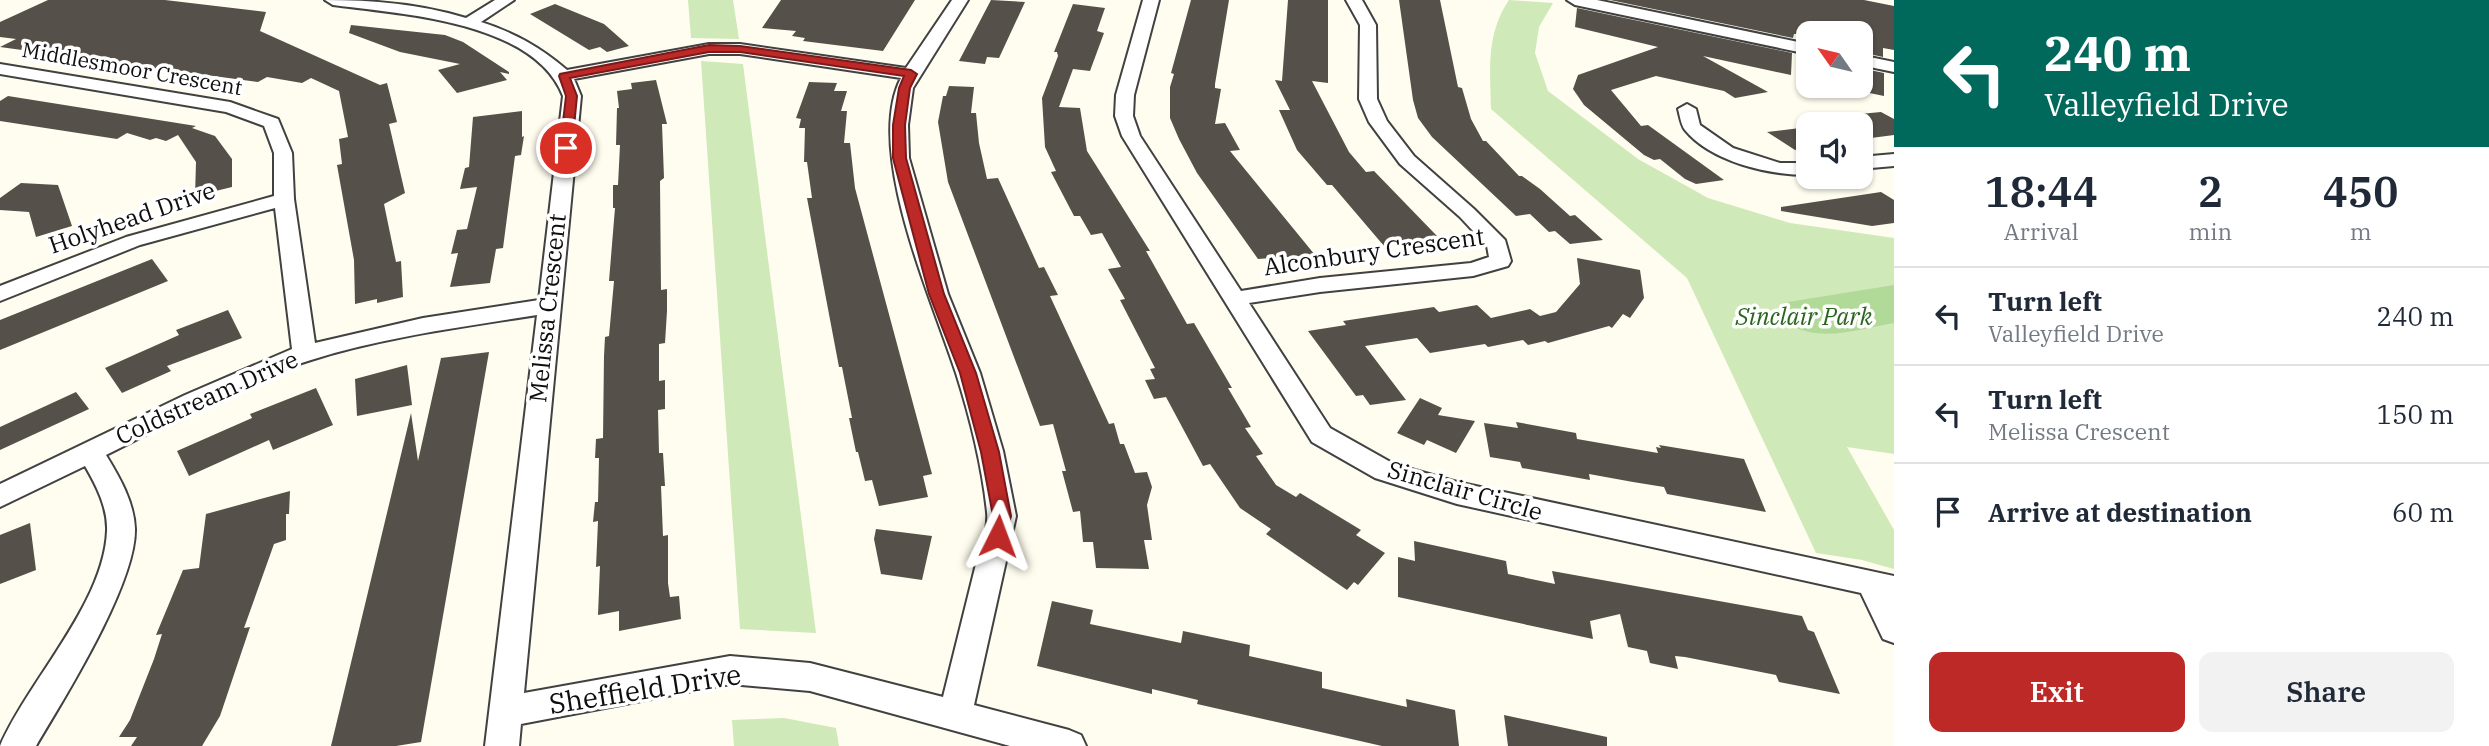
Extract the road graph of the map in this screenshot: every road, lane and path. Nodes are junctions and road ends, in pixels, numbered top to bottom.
1 (333, 0) edge
2 (506, 0) edge
3 (960, 0) edge
4 (1151, 0) edge
5 (1354, 0) edge
6 (1575, 0) edge
7 (469, 23) junction
8 (1796, 46) edge
9 (1873, 63) edge
10 (1894, 67) edge
11 (0, 69) edge
12 (21, 72) junction
13 (911, 74) junction
14 (564, 76) junction
15 (0, 83) edge
16 (1687, 109) dead end
17 (1894, 160) edge
18 (1873, 162) edge
19 (1796, 169) edge
20 (284, 199) junction
21 (0, 294) edge
22 (1233, 299) junction
23 (548, 306) junction
24 (305, 353) junction
25 (91, 452) junction
26 (0, 496) edge
27 (1883, 586) edge
28 (1894, 630) edge
29 (505, 712) junction
30 (955, 716) junction
31 (17, 746) edge
32 (502, 746) edge
33 (1069, 746) edge

1 - 7 street
2 - 7 street
3 - 13 street
4 - 22 street, Sinclair Circle
5 - 22 street, Alconbury Crescent
6 - 8 street
7 - 14 street
9 - 10 street
11 - 12 street, Middlesmoor Crescent
12 - 15 street
12 - 20 street, Middlesmoor Crescent
13 - 14 street
13 - 30 street
14 - 23 street, Melissa Crescent
16 - 19 street
17 - 18 street
20 - 21 street, Holyhead Drive
20 - 24 street, Middlesmoor Crescent
22 - 27 street, Sinclair Circle
23 - 24 street, Coldstream Drive
23 - 29 street, Melissa Crescent
24 - 25 street, Coldstream Drive
25 - 26 street, Coldstream Drive
25 - 31 street
27 - 28 street
29 - 30 street, Sheffield Drive
29 - 32 street, Melissa Crescent
30 - 33 street, Sheffield Drive

